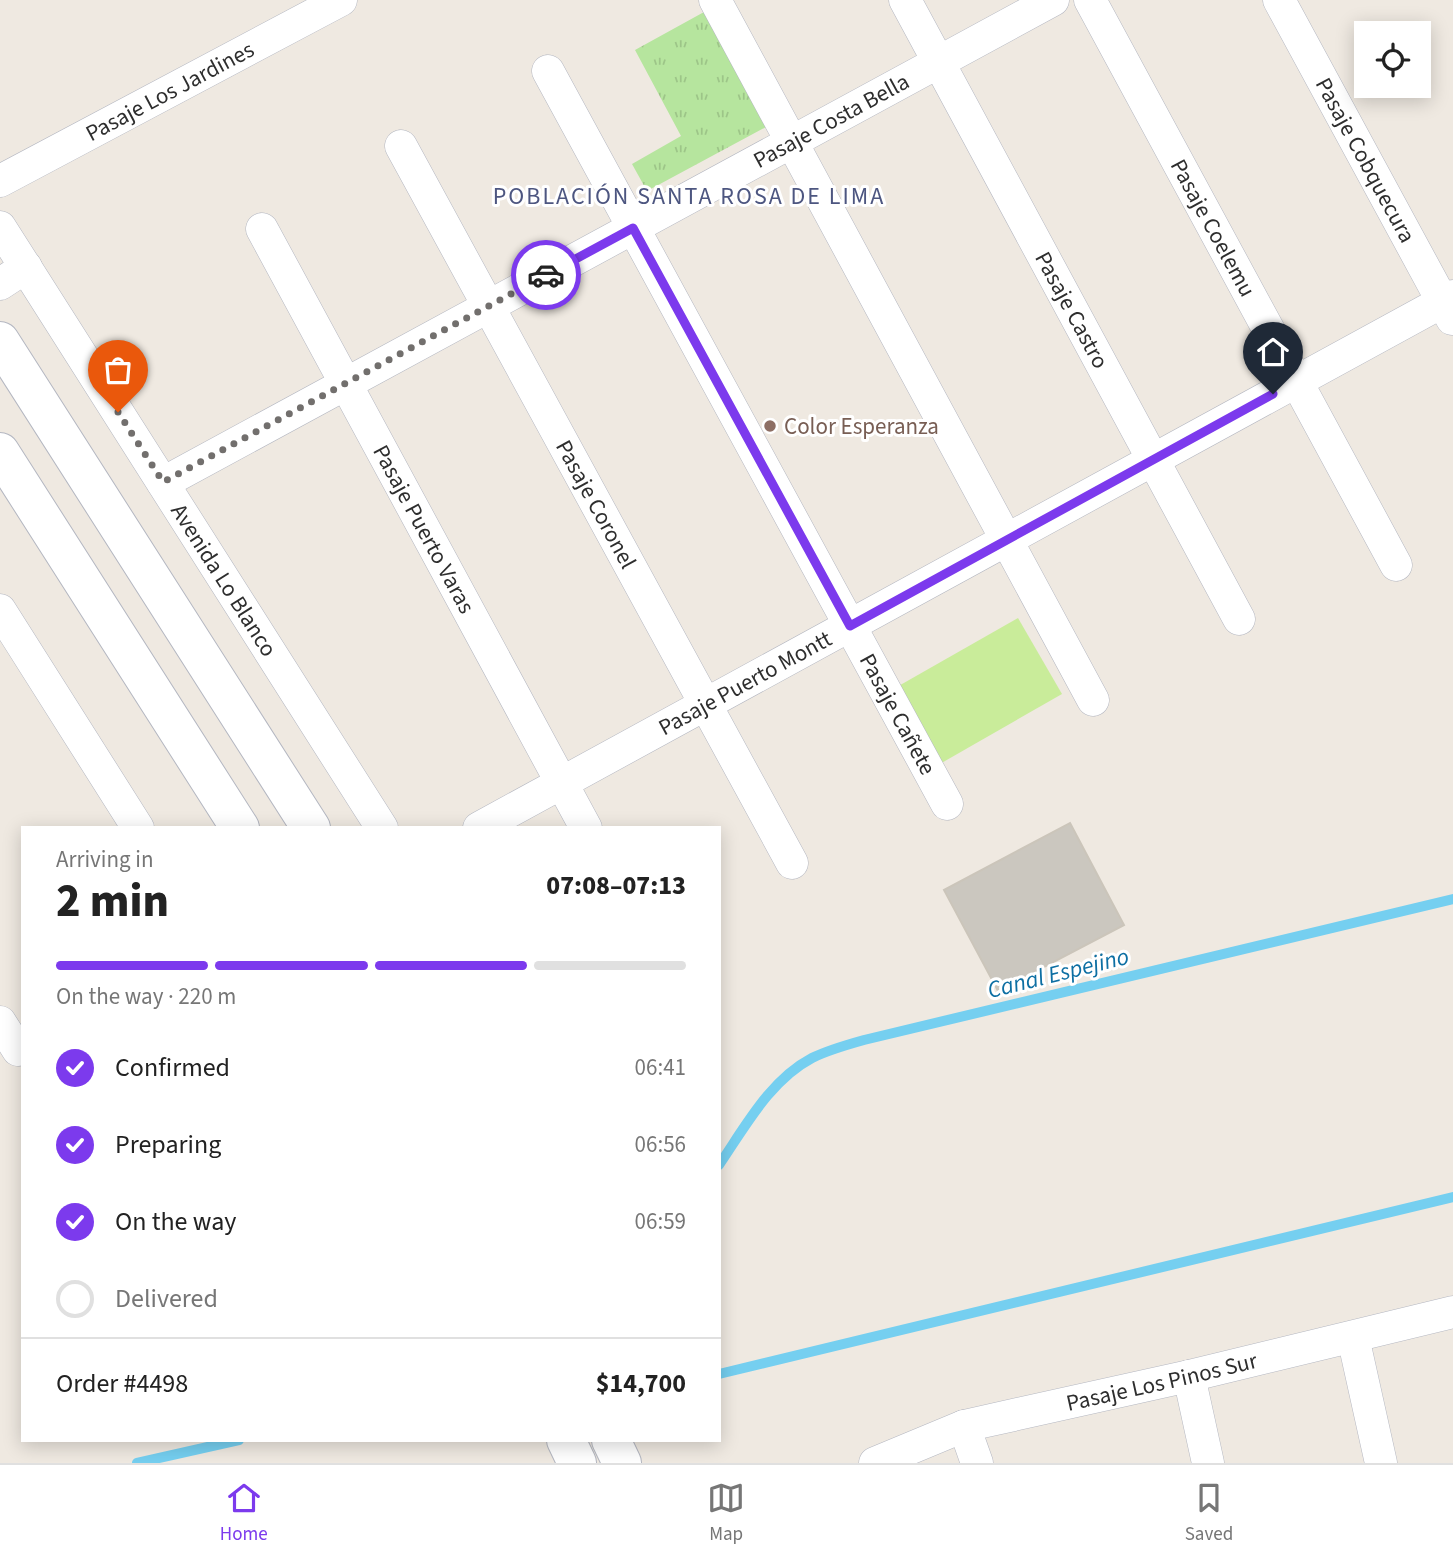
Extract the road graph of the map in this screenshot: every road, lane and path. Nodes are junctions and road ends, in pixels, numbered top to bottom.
1 (341, 0) edge
2 (715, 0) edge
3 (905, 0) edge
4 (1054, 0) edge
5 (1090, 0) edge
6 (1279, 0) edge
7 (938, 62) junction
8 (548, 71) dead end
9 (791, 142) junction
10 (401, 146) dead end
11 (0, 181) edge
12 (0, 227) edge
13 (633, 228) junction
14 (262, 229) dead end
15 (13, 275) edge
16 (489, 306) junction
17 (1450, 307) edge
18 (0, 341) edge
19 (1298, 381) junction
20 (346, 384) junction
21 (0, 452) edge
22 (1153, 460) junction
23 (163, 482) junction
24 (1007, 540) junction
25 (1396, 565) dead end
26 (0, 610) edge
27 (1239, 620) dead end
28 (850, 626) junction
29 (1093, 700) dead end
30 (706, 704) junction
31 (562, 782) junction
32 (947, 804) dead end
33 (137, 826) edge
34 (239, 826) edge
35 (310, 826) edge
36 (381, 826) edge
37 (483, 826) edge
38 (585, 826) edge
39 (792, 863) dead end
40 (0, 1022) edge
41 (13, 1053) edge
42 (1453, 1312) edge
43 (1353, 1337) junction
44 (1189, 1376) junction
45 (964, 1426) junction
46 (567, 1442) edge
47 (612, 1442) edge
48 (577, 1463) edge
49 (622, 1463) edge
50 (875, 1463) edge
51 (977, 1463) edge
52 (1208, 1463) edge
53 (1381, 1463) edge

1 - 11 street, Pasaje Los Jardines
2 - 9 street
3 - 7 street, Pasaje Castro
4 - 7 street, Pasaje Costa Bella
5 - 19 street, Pasaje Coelemu
6 - 17 street, Pasaje Cobquecura
7 - 9 street, Pasaje Costa Bella
7 - 22 street, Pasaje Castro
8 - 13 street, Pasaje Cañete
9 - 13 street, Pasaje Costa Bella
9 - 24 street
10 - 16 street, Pasaje Coronel
12 - 15 street, Avenida Lo Blanco
13 - 16 street, Pasaje Costa Bella
13 - 28 street, Pasaje Cañete
14 - 20 street, Pasaje Puerto Varas
15 - 23 street, Avenida Lo Blanco
16 - 20 street, Pasaje Costa Bella
16 - 30 street, Pasaje Coronel
17 - 19 street, Pasaje Puerto Montt
18 - 35 main road
19 - 22 street, Pasaje Puerto Montt
19 - 25 street, Pasaje Coelemu
20 - 23 street, Pasaje Costa Bella
20 - 31 street, Pasaje Puerto Varas
21 - 34 main road
22 - 24 street, Pasaje Puerto Montt
22 - 27 street, Pasaje Castro
23 - 36 street, Avenida Lo Blanco
24 - 28 street, Pasaje Puerto Montt
24 - 29 street
26 - 33 street
28 - 30 street, Pasaje Puerto Montt
28 - 32 street, Pasaje Cañete
30 - 31 street, Pasaje Puerto Montt
30 - 39 street, Pasaje Coronel
31 - 37 street, Pasaje Puerto Montt
31 - 38 street, Pasaje Puerto Varas
40 - 41 street
42 - 43 street, Pasaje Los Pinos Sur
43 - 44 street, Pasaje Los Pinos Sur
43 - 53 street
44 - 45 street, Pasaje Los Pinos Sur
44 - 52 street
45 - 50 street, Pasaje Los Pinos Sur
45 - 51 street
46 - 48 main road
47 - 49 main road

